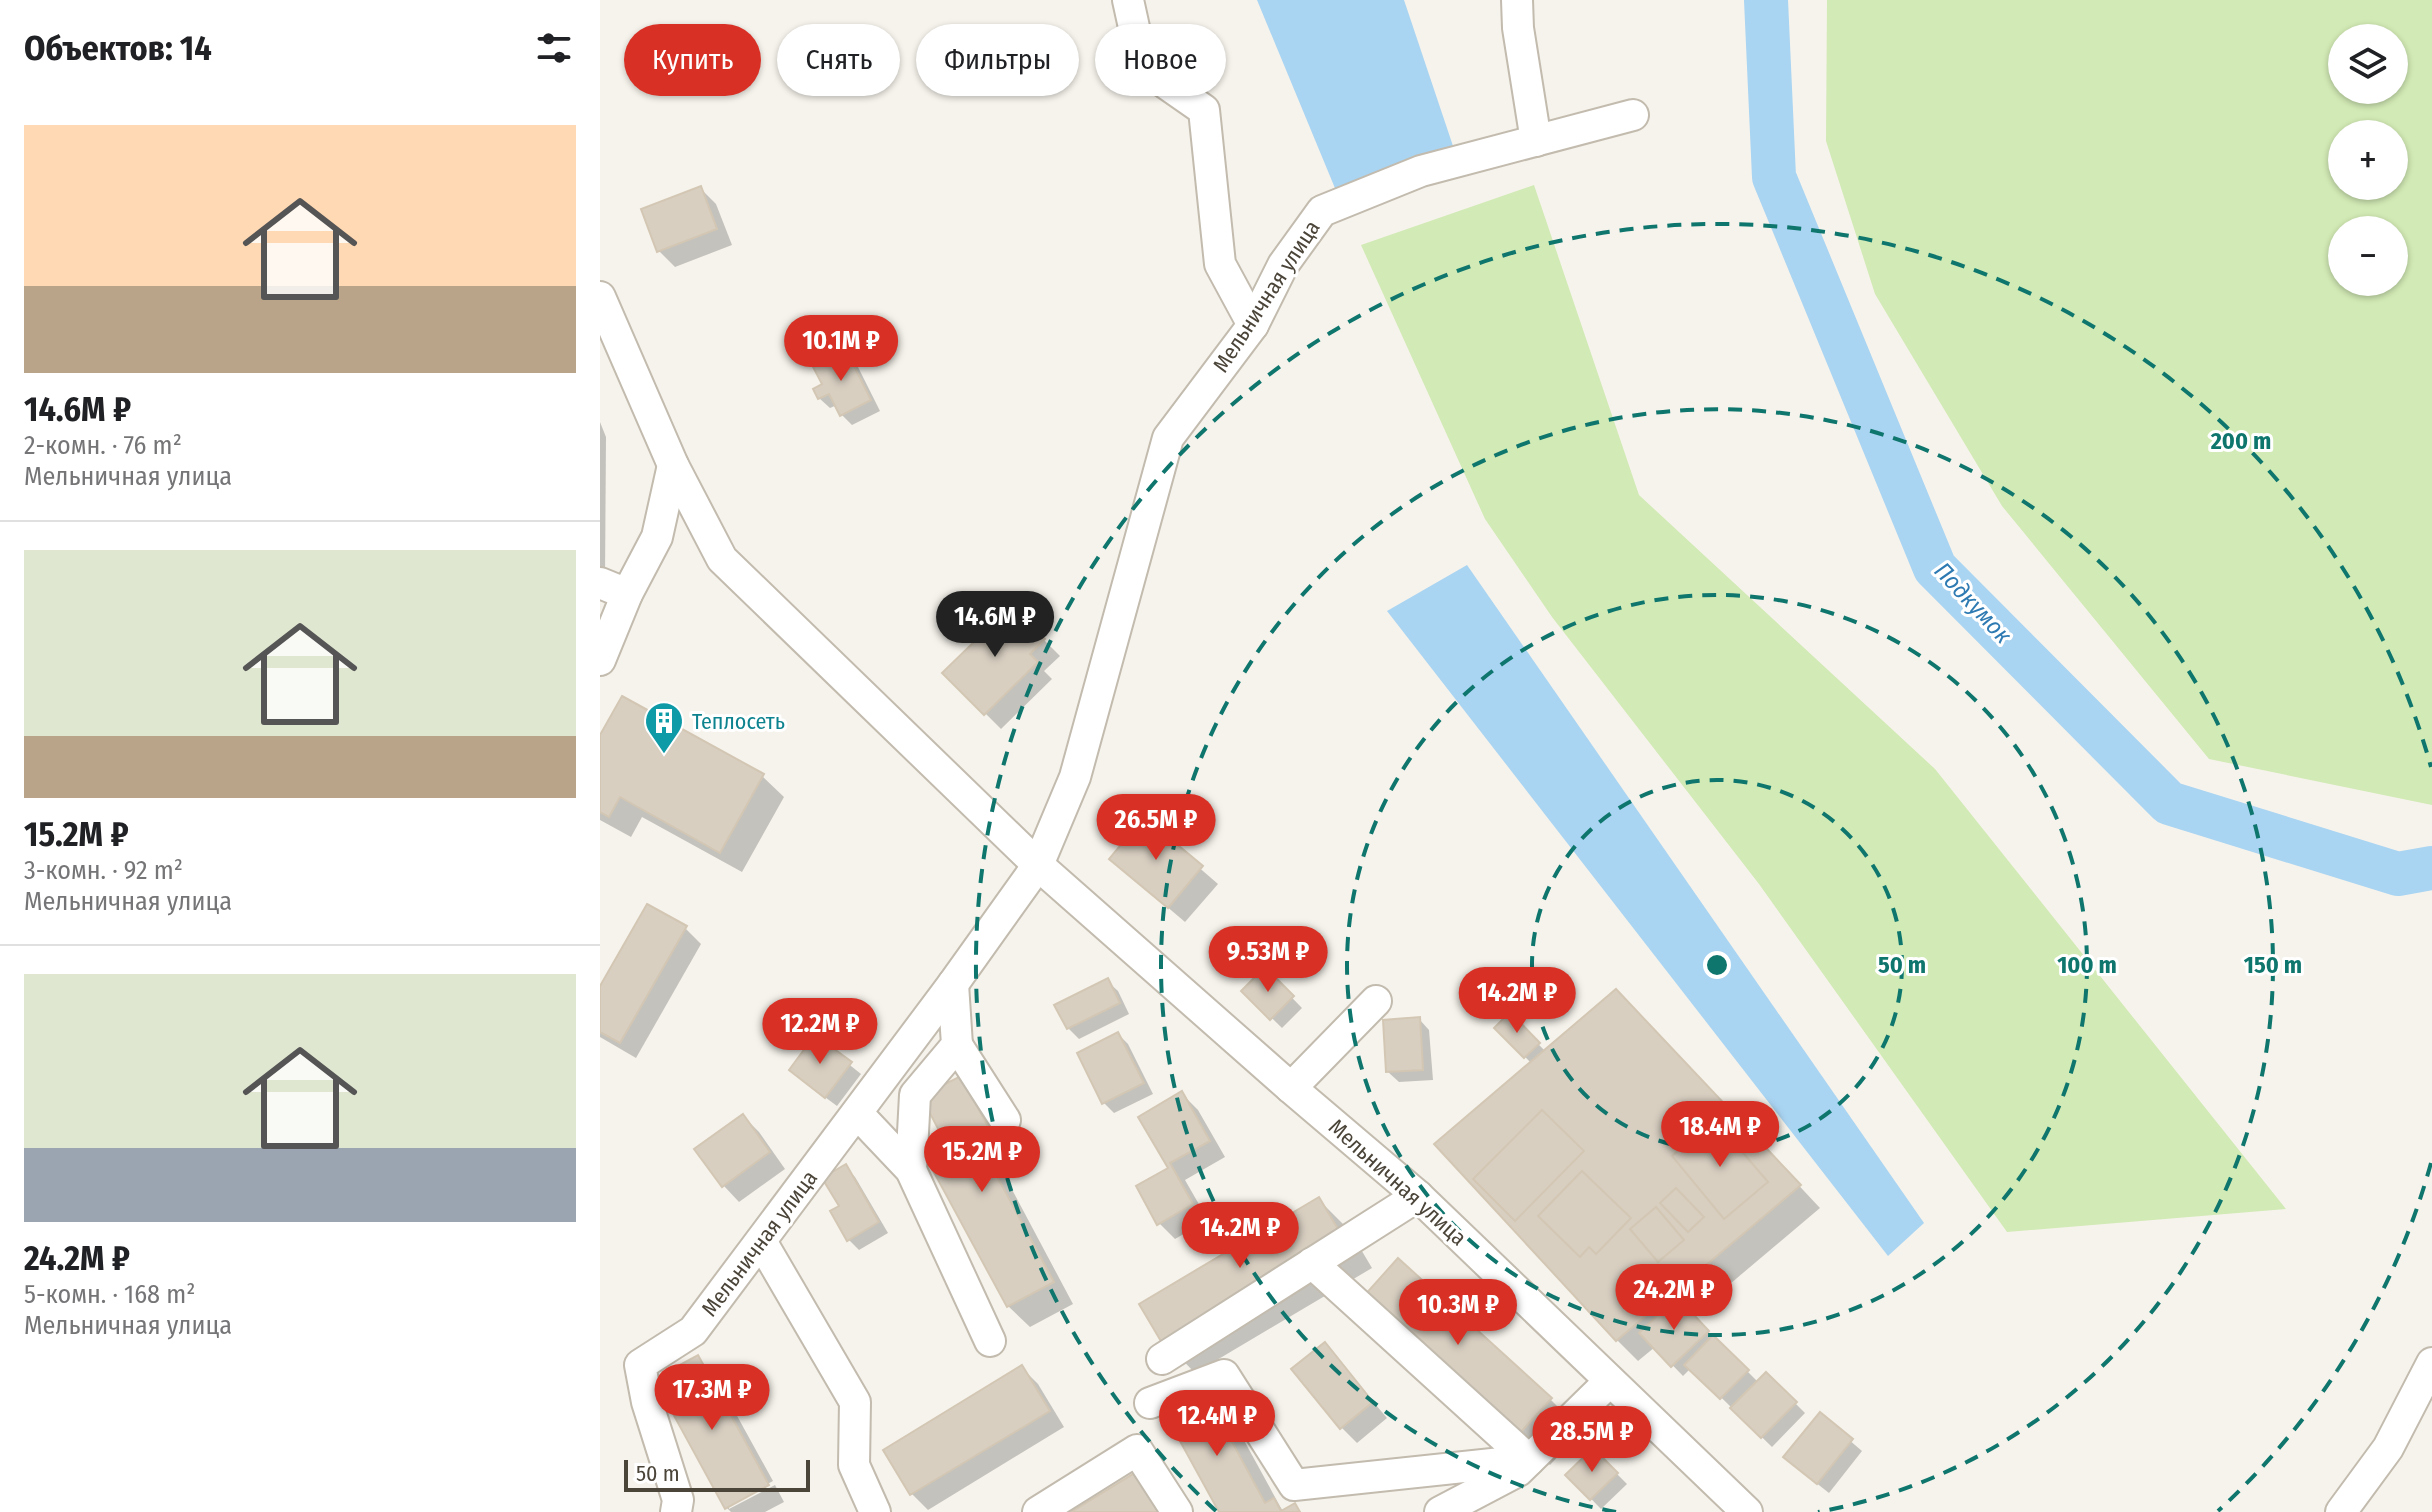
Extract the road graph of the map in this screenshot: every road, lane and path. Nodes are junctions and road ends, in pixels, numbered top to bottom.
1 (1128, 0) edge
2 (1517, 0) edge
3 (1633, 115) dead end
4 (1536, 141) junction
5 (600, 297) edge
6 (1253, 325) junction
7 (673, 465) junction
8 (614, 588) edge
9 (602, 654) edge
10 (1038, 865) junction
11 (953, 984) junction
12 (1376, 1001) dead end
13 (957, 1045) junction
14 (1291, 1088) junction
15 (914, 1109) junction
16 (863, 1119) junction
17 (1005, 1120) dead end
18 (911, 1170) junction
19 (1418, 1196) junction
20 (761, 1241) junction
21 (1312, 1263) junction
22 (990, 1341) dead end
23 (1162, 1359) dead end
24 (2432, 1363) edge
25 (1610, 1381) junction
26 (1150, 1403) dead end
27 (1529, 1460) junction
28 (676, 1512) edge
29 (875, 1512) edge
30 (1038, 1512) edge
31 (1177, 1512) edge
32 (1440, 1512) edge
33 (1747, 1512) edge
34 (2341, 1512) edge

1 - 6 street
2 - 4 street
3 - 4 street, Мельничная улица
4 - 6 street, Мельничная улица
5 - 7 street, Мельничная улица
6 - 10 street, Мельничная улица
7 - 8 street
7 - 10 street, Мельничная улица
8 - 9 street
10 - 11 street, Мельничная улица
10 - 14 street, Мельничная улица
11 - 13 street
11 - 16 street, Мельничная улица
12 - 14 street
13 - 15 street
13 - 17 street
14 - 19 street, Мельничная улица
15 - 16 street
15 - 18 street
16 - 18 street
16 - 20 street, Мельничная улица
18 - 22 street
19 - 21 street
19 - 25 street, Мельничная улица
20 - 28 street, Мельничная улица
20 - 29 street
21 - 23 street
21 - 27 street
24 - 34 street
25 - 27 street
25 - 33 street, Мельничная улица
26 - 27 street
27 - 32 street
30 - 31 street

